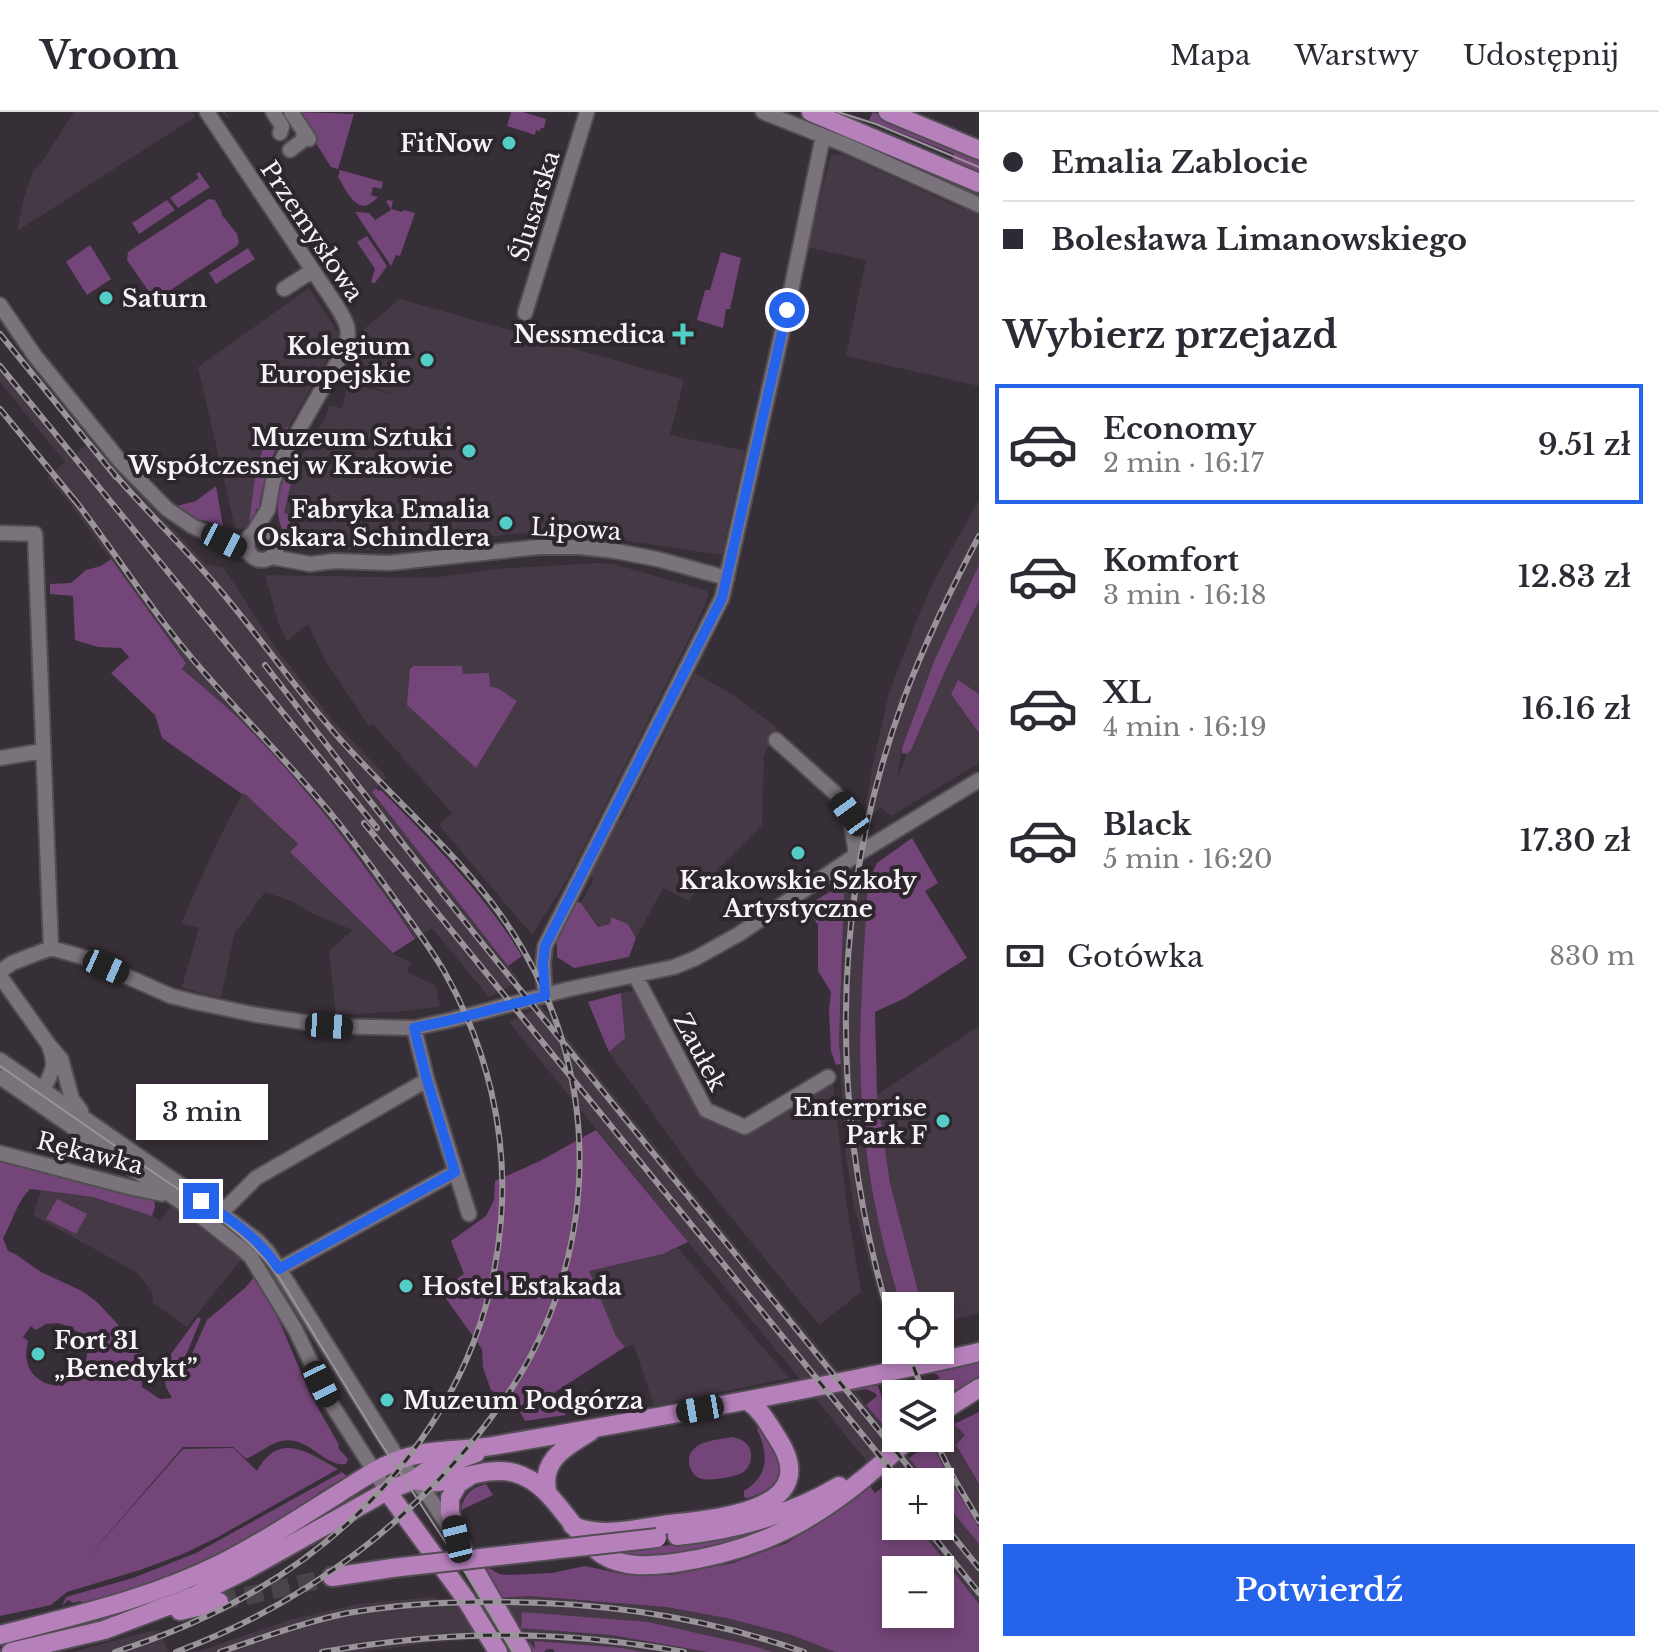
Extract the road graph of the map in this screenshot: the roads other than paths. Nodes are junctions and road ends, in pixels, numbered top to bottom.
1 (273, 112) edge
2 (291, 112) edge
3 (587, 112) edge
4 (763, 112) edge
5 (811, 112) edge
6 (888, 112) edge
7 (214, 115) edge
8 (280, 133) dead end
9 (823, 136) junction
10 (290, 150) dead end
11 (979, 150) edge
12 (979, 183) edge
13 (979, 205) edge
14 (312, 271) junction
15 (284, 289) dead end
16 (0, 305) edge
17 (525, 313) dead end
18 (268, 509) junction
19 (0, 533) edge
20 (276, 538) junction
21 (250, 541) junction
22 (272, 557) junction
23 (326, 561) junction
24 (727, 578) junction
25 (776, 740) dead end
26 (42, 751) junction
27 (0, 758) edge
28 (979, 780) edge
29 (856, 855) junction
30 (51, 948) junction
31 (0, 974) edge
32 (635, 975) junction
33 (545, 996) junction
34 (414, 1028) junction
35 (49, 1045) junction
36 (0, 1060) edge
37 (0, 1077) edge
38 (828, 1077) dead end
39 (427, 1080) junction
40 (43, 1090) junction
41 (41, 1106) junction
42 (91, 1123) junction
43 (0, 1153) edge
44 (455, 1172) junction
45 (170, 1195) junction
46 (221, 1213) junction
47 (469, 1214) dead end
48 (279, 1269) junction
49 (979, 1352) edge
50 (979, 1388) edge
51 (748, 1401) junction
52 (954, 1404) edge
53 (599, 1427) junction
54 (496, 1446) junction
55 (890, 1452) edge
56 (894, 1452) edge
57 (399, 1460) junction
58 (374, 1473) junction
59 (473, 1475) junction
60 (414, 1480) junction
61 (387, 1491) junction
62 (548, 1494) junction
63 (572, 1525) junction
64 (457, 1539) junction
65 (332, 1577) tunnel mouth
66 (219, 1602) tunnel mouth
67 (104, 1630) junction
68 (0, 1635) edge
69 (11, 1652) edge
70 (498, 1652) edge
71 (522, 1652) edge

1 - 8 street
2 - 10 street
3 - 17 street, Ślusarska
4 - 9 street
5 - 12 main road
6 - 11 main road
7 - 14 street, Przemysłowa
9 - 13 street
9 - 24 street
14 - 15 street
14 - 18 street, Przemysłowa
16 - 21 street
18 - 20 street, Przemysłowa
18 - 21 street, Przemysłowa
19 - 26 street
20 - 21 street
20 - 22 street
20 - 23 street, Lipowa
21 - 22 street
22 - 23 street, Lipowa
23 - 24 street, Lipowa
24 - 33 street
25 - 29 street
26 - 27 street
26 - 30 street
28 - 29 street
29 - 32 street
30 - 31 street
30 - 34 street
31 - 35 street
32 - 33 street
32 - 38 street, Zaułek
33 - 34 street
34 - 39 street
35 - 40 street
35 - 42 street
36 - 40 street
37 - 41 street
39 - 44 street
39 - 46 street
40 - 41 street
40 - 42 street
41 - 45 street
42 - 46 street
43 - 45 street, Rękawka
44 - 47 street
44 - 48 street
45 - 58 street
46 - 48 street
48 - 57 street
49 - 51 main road
50 - 52 main road
51 - 53 main road
51 - 63 main road
53 - 54 main road
53 - 62 main road
54 - 57 main road
54 - 60 main road
55 - 65 main road, bridge
56 - 63 main road
57 - 58 main road
57 - 60 street
58 - 61 street
58 - 68 main road
59 - 60 main road
59 - 62 main road
59 - 64 main road
60 - 61 main road
60 - 64 street
61 - 67 main road
61 - 70 main road
62 - 63 main road
64 - 71 main road
66 - 67 main road
67 - 69 main road

